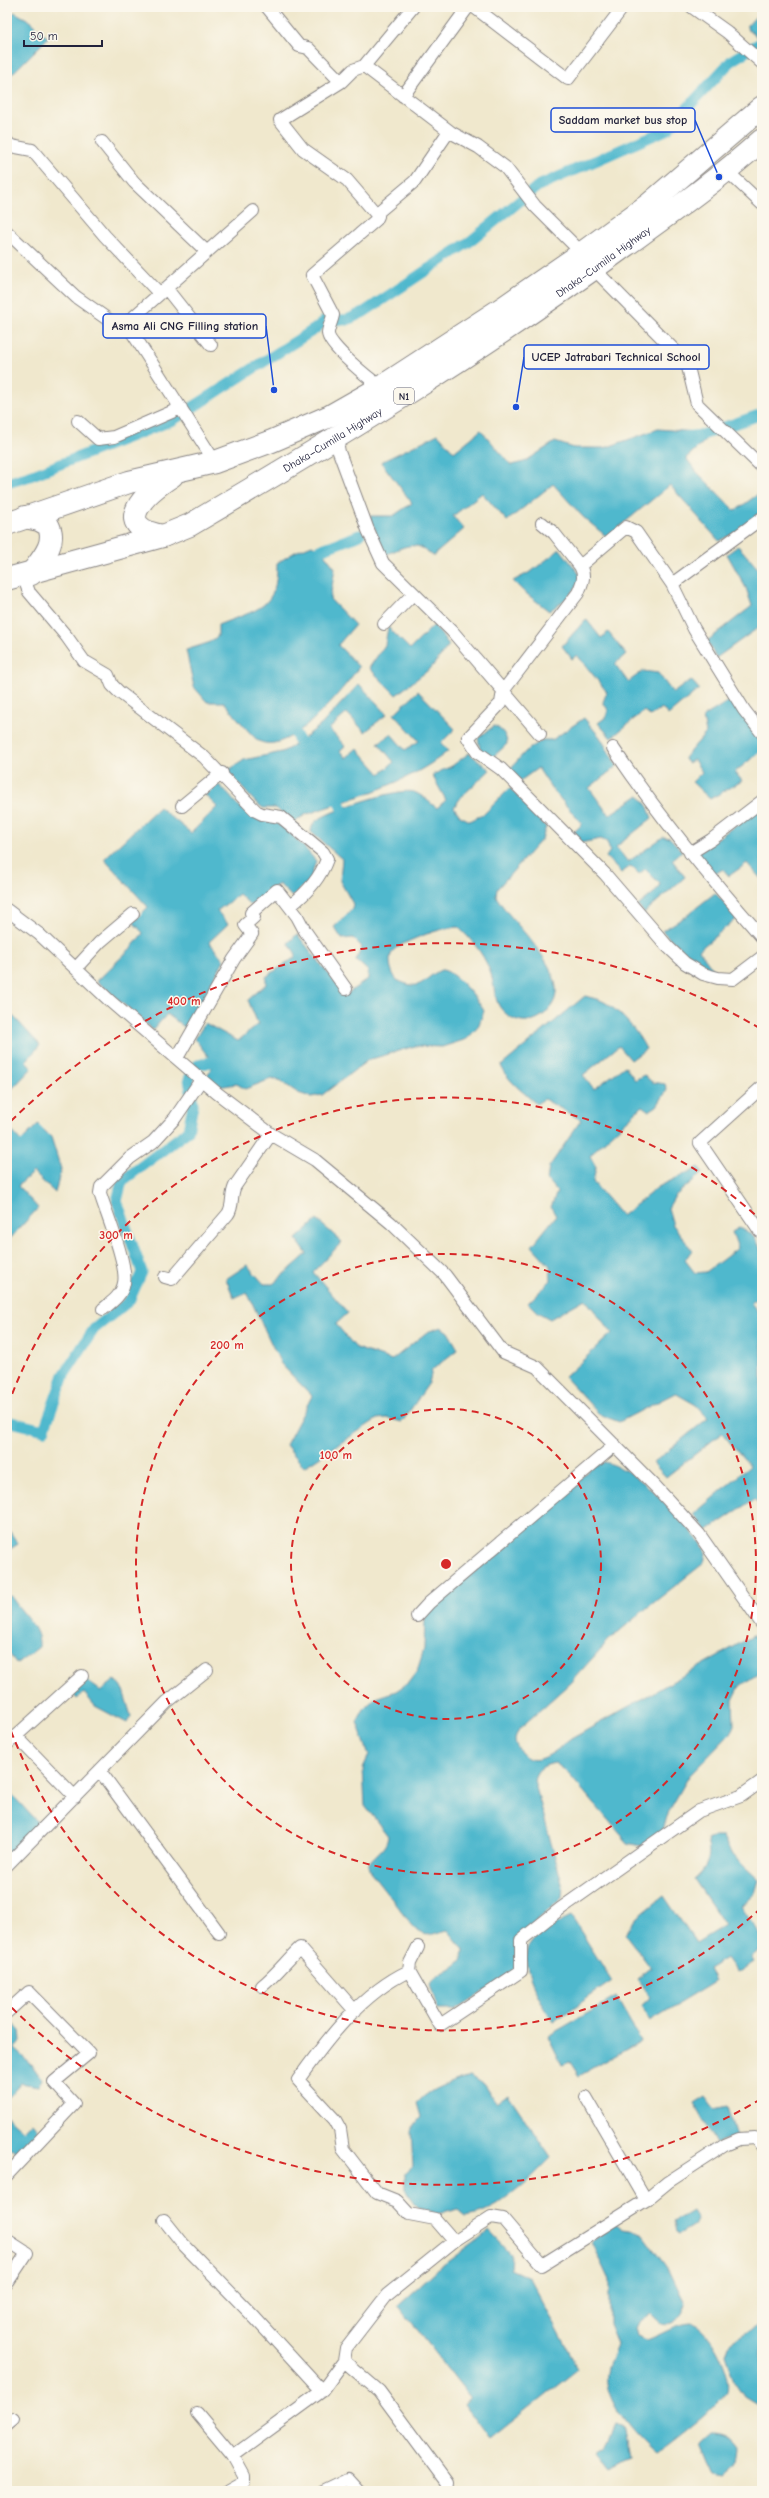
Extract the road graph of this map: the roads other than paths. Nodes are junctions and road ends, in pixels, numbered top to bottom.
1 (267, 7) edge
2 (413, 7) edge
3 (468, 7) edge
4 (474, 7) edge
5 (623, 7) edge
6 (692, 7) edge
7 (762, 62) edge
8 (364, 66) junction
9 (341, 82) junction
10 (403, 96) junction
11 (762, 106) edge
12 (448, 131) junction
13 (762, 140) edge
14 (7, 142) edge
15 (102, 142) dead end
16 (727, 171) junction
17 (762, 204) edge
18 (253, 211) dead end
19 (377, 213) junction
20 (7, 232) edge
21 (207, 252) junction
22 (588, 261) junction
23 (162, 290) junction
24 (130, 329) junction
25 (211, 345) dead end
26 (381, 387) junction
27 (181, 408) junction
28 (78, 421) dead end
29 (336, 437) junction
30 (215, 462) junction
31 (762, 467) edge
32 (182, 470) junction
33 (762, 518) edge
34 (16, 521) edge
35 (542, 523) dead end
36 (163, 536) junction
37 (580, 566) junction
38 (20, 576) edge
39 (672, 584) junction
40 (412, 594) junction
41 (384, 624) dead end
42 (503, 691) junction
43 (762, 733) edge
44 (540, 734) dead end
45 (613, 748) dead end
46 (222, 773) junction
47 (762, 801) edge
48 (182, 806) dead end
49 (690, 853) junction
50 (290, 906) junction
51 (7, 910) edge
52 (133, 914) dead end
53 (762, 937) edge
54 (762, 957) edge
55 (76, 968) junction
56 (346, 989) dead end
57 (177, 1058) junction
58 (202, 1080) junction
59 (762, 1087) edge
60 (271, 1134) junction
61 (760, 1231) dead end
62 (165, 1277) dead end
63 (103, 1309) dead end
64 (615, 1445) junction
65 (417, 1616) dead end
66 (762, 1624) edge
67 (207, 1670) dead end
68 (82, 1676) dead end
69 (12, 1740) edge
70 (100, 1771) junction
71 (762, 1781) edge
72 (75, 1797) junction
73 (7, 1865) edge
74 (219, 1933) dead end
75 (418, 1947) dead end
76 (409, 1972) junction
77 (262, 1986) dead end
78 (355, 2011) junction
79 (7, 2012) edge
80 (586, 2097) dead end
81 (762, 2147) edge
82 (7, 2176) edge
83 (646, 2200) junction
84 (164, 2220) dead end
85 (7, 2240) edge
86 (454, 2241) junction
87 (7, 2283) edge
88 (344, 2362) junction
89 (322, 2391) junction
90 (197, 2414) dead end
91 (233, 2456) junction
92 (228, 2491) edge
93 (323, 2491) edge
94 (359, 2491) edge
95 (446, 2491) edge

1 - 9 street
2 - 8 street
3 - 10 street
4 - 5 street
6 - 7 street
8 - 9 street
8 - 10 street
9 - 19 street
10 - 12 street
11 - 22 highway, Dhaka–Cumilla Highway / N1
12 - 19 street
12 - 22 street
13 - 16 highway, Dhaka–Cumilla Highway / N1
14 - 23 street
15 - 21 street
16 - 17 street
16 - 22 highway, Dhaka–Cumilla Highway / N1
18 - 21 street
19 - 26 street
20 - 24 street
21 - 23 street
22 - 26 highway, Dhaka–Cumilla Highway / N1
22 - 29 highway, Dhaka–Cumilla Highway / N1
22 - 31 street
23 - 24 street
23 - 25 street
24 - 27 street
26 - 30 highway, Dhaka–Cumilla Highway / N1
27 - 28 street
27 - 30 street
29 - 36 highway, Dhaka–Cumilla Highway / N1
29 - 40 street
30 - 32 highway, Dhaka–Cumilla Highway / N1
32 - 34 highway, Dhaka–Cumilla Highway / N1
32 - 36 highway
33 - 39 street
34 - 38 highway
35 - 37 street
36 - 38 highway, Dhaka–Cumilla Highway / N1
37 - 39 street
37 - 42 street
38 - 46 street
39 - 43 street
40 - 41 street
40 - 42 street
42 - 44 street
42 - 54 street
45 - 49 street
46 - 48 street
46 - 50 street
47 - 49 street
49 - 53 street
50 - 56 street
50 - 57 street
51 - 55 street
52 - 55 street
55 - 57 street
57 - 58 street
58 - 60 street
58 - 63 street
59 - 61 street
60 - 62 street
60 - 64 street
64 - 65 street
64 - 66 street
67 - 70 street
68 - 69 street
69 - 72 street
70 - 72 street
70 - 74 street
71 - 76 street
72 - 73 street
75 - 76 street
76 - 78 street
77 - 78 street
78 - 86 street
79 - 82 street
80 - 83 street
81 - 83 street
83 - 86 street
84 - 89 street
85 - 87 street
86 - 88 street
88 - 89 street
88 - 95 street
89 - 91 street
90 - 91 street
91 - 92 street
93 - 94 street

